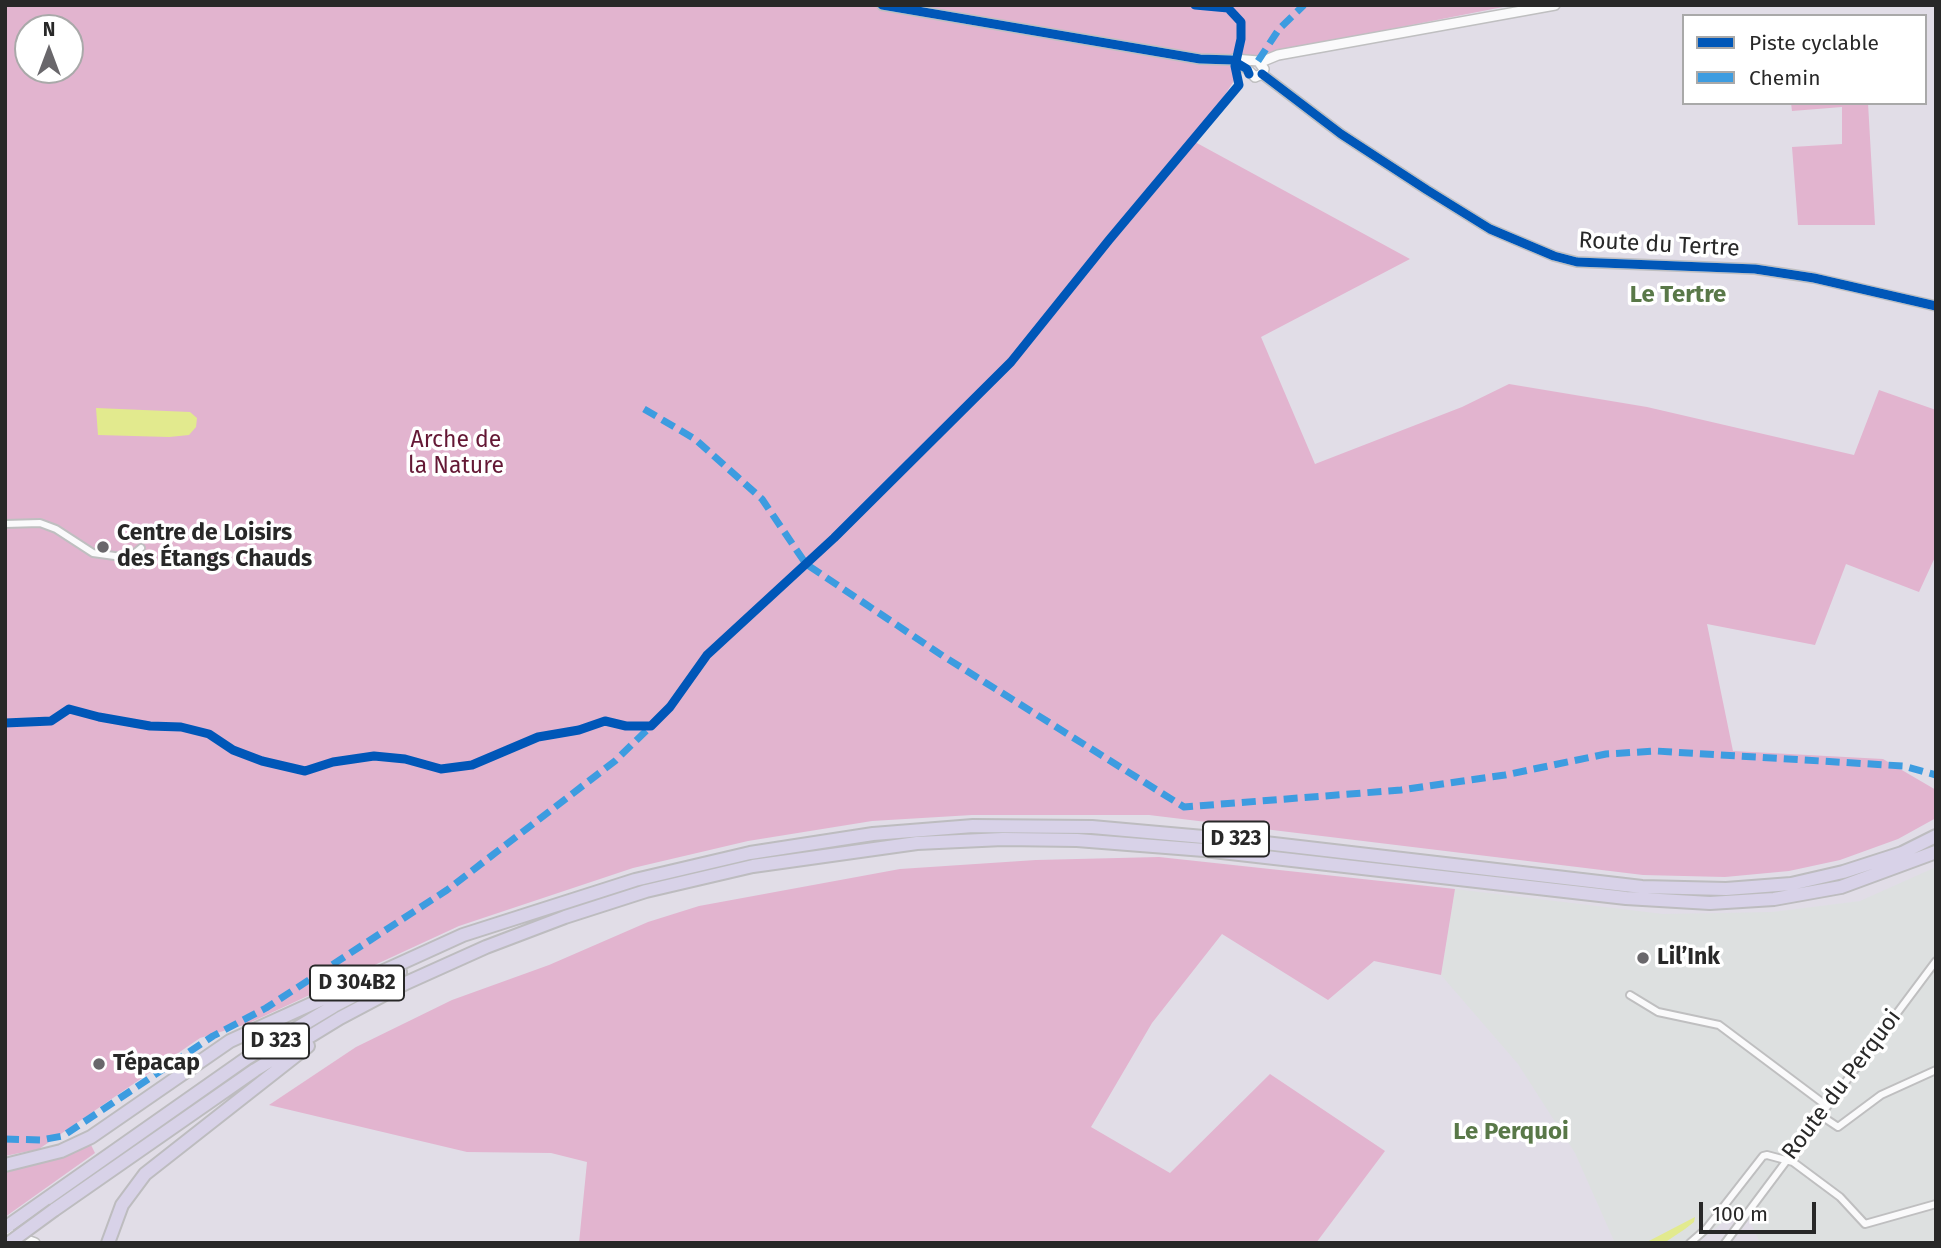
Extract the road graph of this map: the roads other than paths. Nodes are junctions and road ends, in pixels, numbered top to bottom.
1 (882, 5) edge
2 (1555, 5) edge
3 (1232, 60) junction
4 (1257, 61) junction
5 (1247, 69) junction
6 (1262, 74) junction
7 (1936, 306) edge
8 (5, 524) edge
9 (141, 548) dead end
10 (1936, 836) edge
11 (1936, 852) edge
12 (536, 913) junction
13 (1936, 961) edge
14 (1630, 995) dead end
15 (369, 1002) junction
16 (1936, 1070) edge
17 (1827, 1106) junction
18 (1820, 1115) junction
19 (1785, 1162) junction
20 (5, 1165) edge
21 (1936, 1204) edge
22 (5, 1230) edge
23 (9, 1243) edge
24 (35, 1243) edge
25 (108, 1243) edge
26 (1690, 1243) edge
27 (1725, 1243) edge

1 - 3 street
2 - 4 street
3 - 4 street
3 - 5 street
4 - 5 street
4 - 6 street
5 - 6 street, Route du Tertre
6 - 7 street, Route du Tertre
8 - 9 street
10 - 12 highway, D 323
11 - 15 highway, D 323
12 - 20 highway, D 304B2
12 - 22 highway, D 323
13 - 17 street, Route du Perquoi
14 - 17 street
15 - 23 highway, D 323, bridge
15 - 25 highway
16 - 18 street
17 - 18 street, Route du Perquoi
18 - 19 street, Route du Perquoi
19 - 21 street
19 - 26 street
19 - 27 street, Route du Perquoi
22 - 24 street

